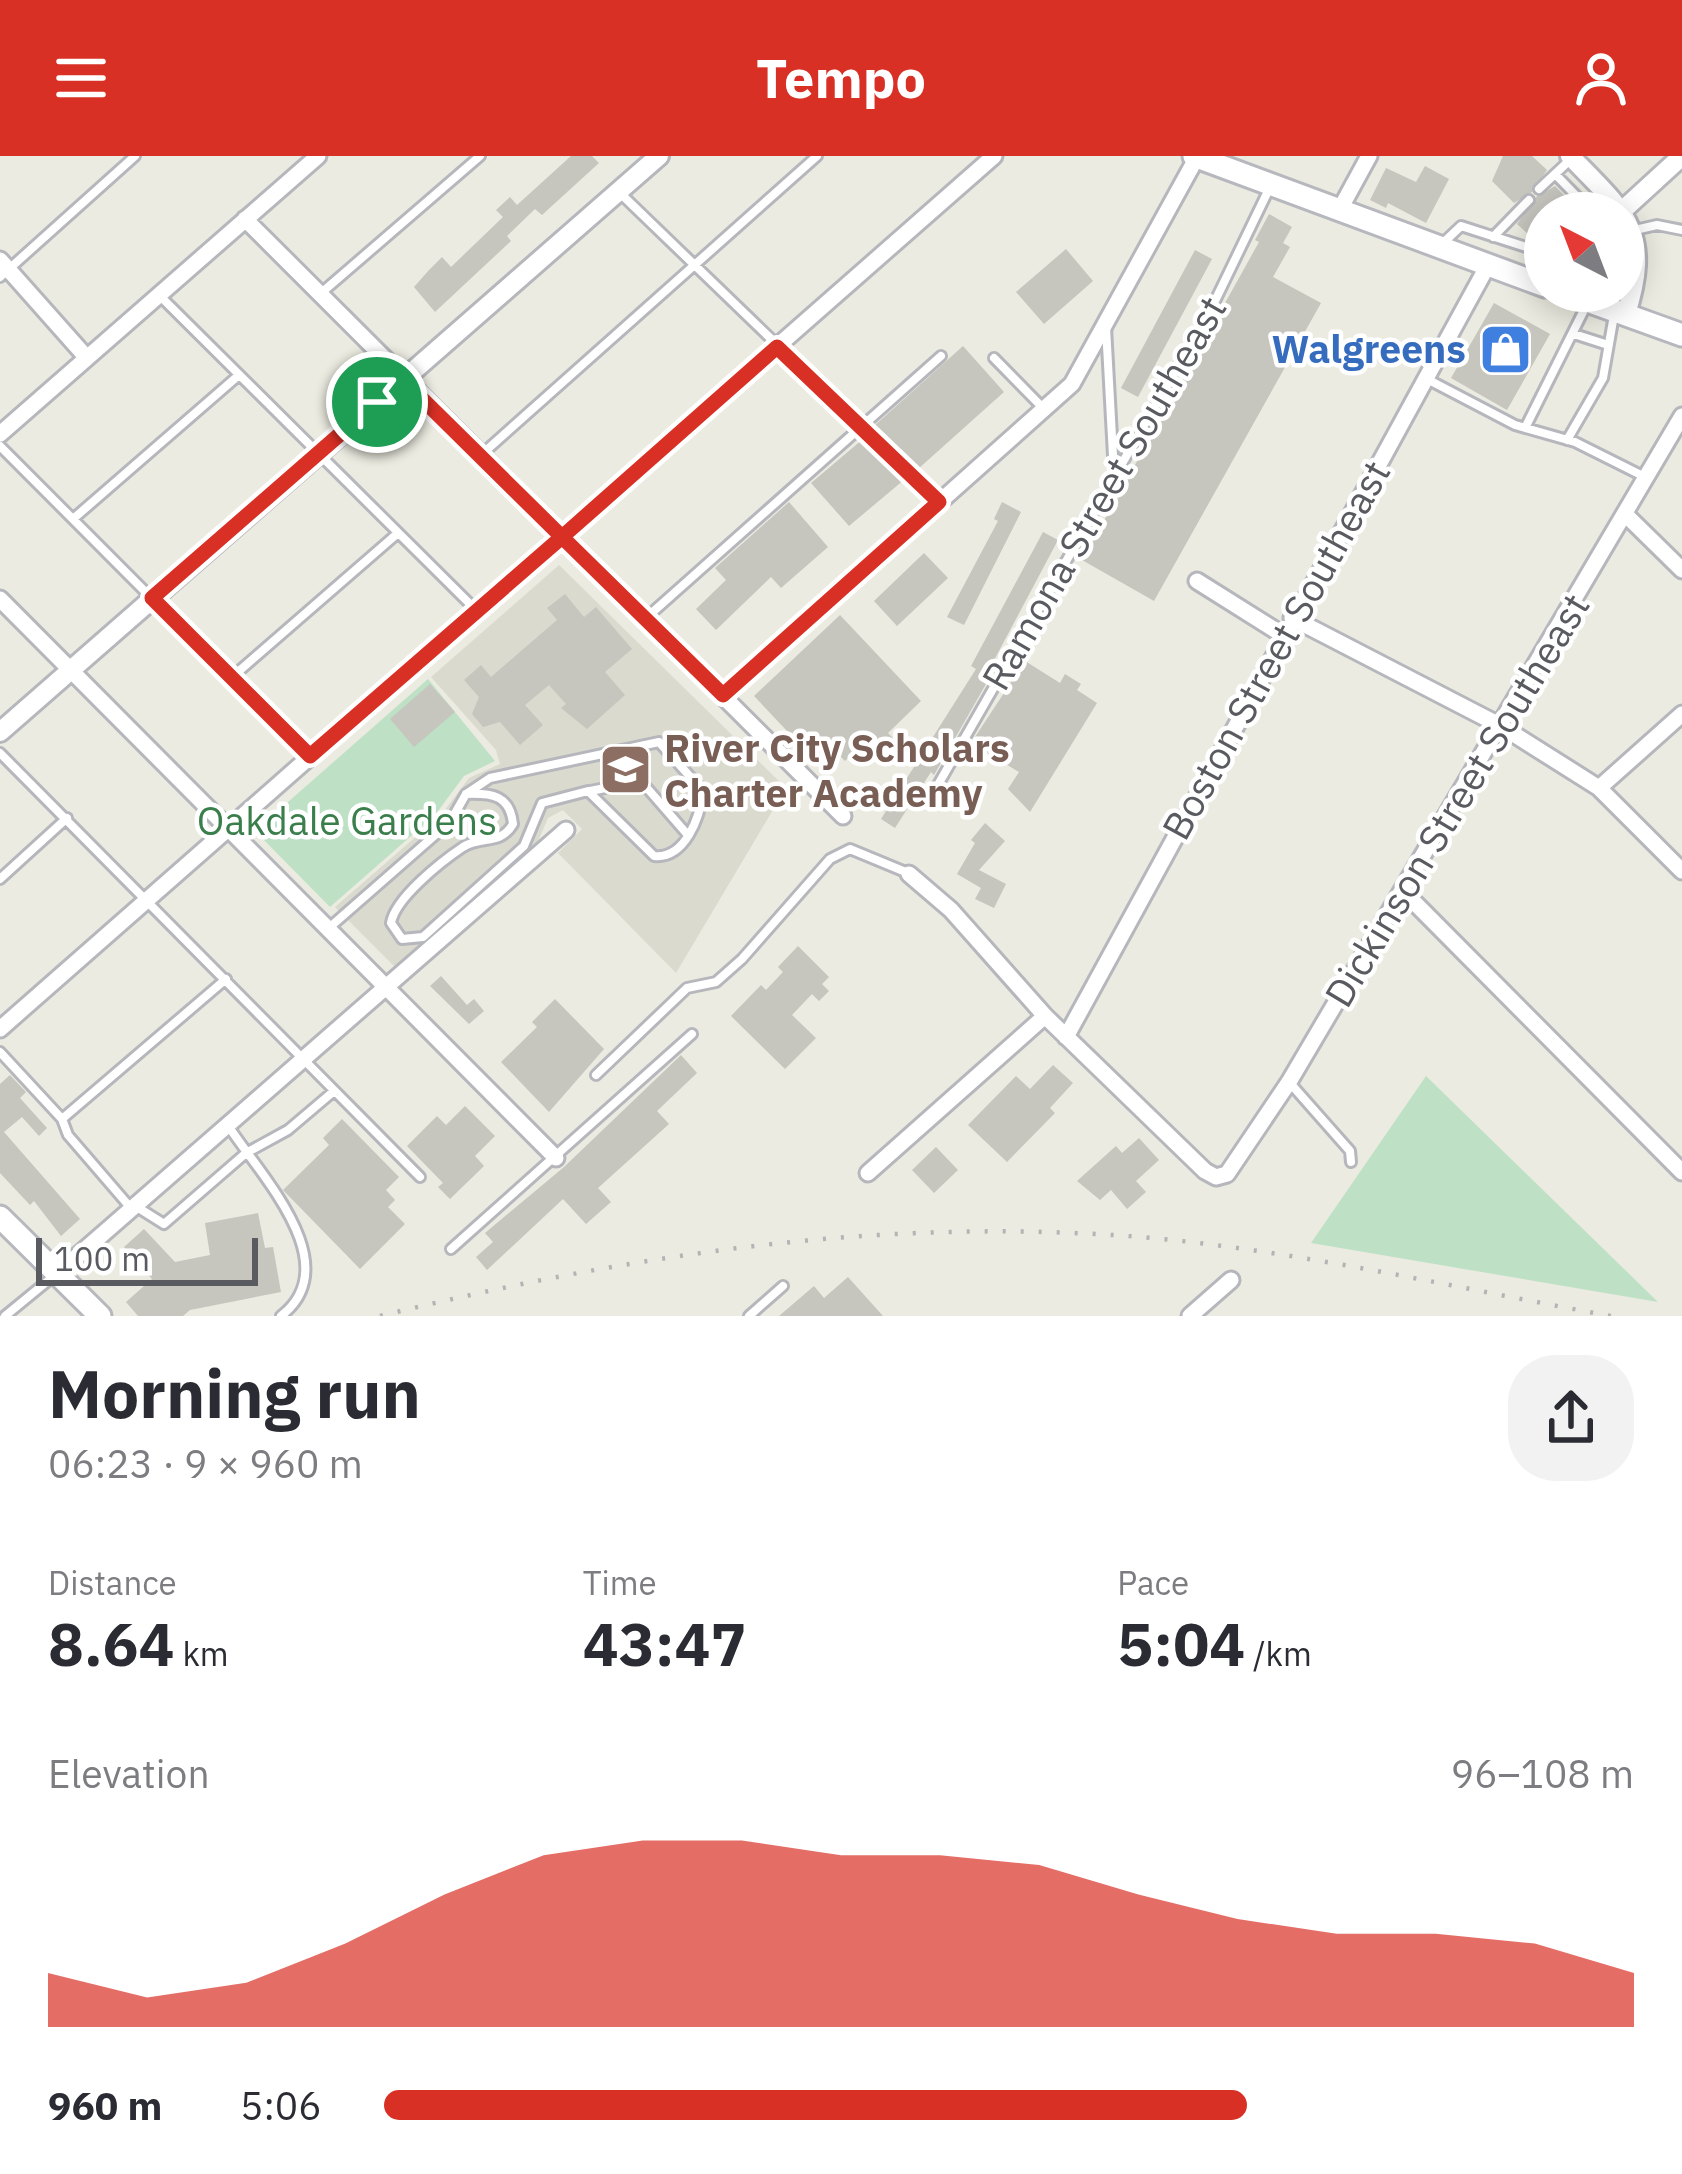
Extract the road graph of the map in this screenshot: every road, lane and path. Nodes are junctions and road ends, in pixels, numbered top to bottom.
1 (135, 156) edge
2 (318, 156) edge
3 (480, 156) edge
4 (659, 156) edge
5 (817, 156) edge
6 (994, 156) edge
7 (1369, 156) edge
8 (1682, 156) edge
9 (1196, 157) edge
10 (1571, 157) edge
11 (1555, 174) junction
12 (1271, 186) junction
13 (1539, 189) dead end
14 (1582, 192) edge
15 (1596, 192) edge
16 (1632, 192) edge
17 (620, 193) junction
18 (1524, 205) edge
19 (1339, 211) junction
20 (244, 219) junction
21 (1644, 228) edge
22 (1682, 230) edge
23 (1493, 237) junction
24 (1438, 247) junction
25 (1524, 247) edge
26 (695, 264) junction
27 (1488, 265) junction
28 (3, 269) edge
29 (1524, 278) edge
30 (159, 295) junction
31 (319, 295) junction
32 (1583, 312) edge
33 (1620, 312) joint
34 (1106, 326) junction
35 (1574, 334) junction
36 (1682, 335) edge
37 (1605, 344) junction
38 (777, 347) junction
39 (941, 356) dead end
40 (87, 358) junction
41 (994, 358) dead end
42 (239, 374) junction
43 (1425, 378) junction
44 (403, 380) junction
45 (1045, 410) junction
46 (1682, 416) edge
47 (862, 428) junction
48 (1525, 428) junction
49 (0, 434) edge
50 (1567, 440) junction
51 (0, 446) edge
52 (1674, 447) edge
53 (319, 453) junction
54 (480, 456) junction
55 (1114, 476) junction
56 (1647, 478) junction
57 (939, 502) junction
58 (1626, 515) junction
59 (73, 519) junction
60 (399, 533) junction
61 (562, 537) junction
62 (1682, 570) edge
63 (1197, 581) dead end
64 (0, 598) edge
65 (152, 598) junction
66 (477, 611) junction
67 (1292, 618) junction
68 (645, 619) junction
69 (1283, 635) junction
70 (71, 670) junction
71 (232, 678) junction
72 (723, 695) junction
73 (1681, 717) edge
74 (1501, 726) junction
75 (0, 732) edge
76 (0, 753) edge
77 (310, 756) junction
78 (1599, 788) junction
79 (588, 791) junction
80 (466, 794) junction
81 (932, 797) dead end
82 (843, 816) dead end
83 (67, 818) junction
84 (229, 827) junction
85 (566, 830) dead end
86 (687, 834) junction
87 (1682, 871) edge
88 (909, 874) joint
89 (0, 879) edge
90 (1403, 891) junction
91 (148, 898) junction
92 (330, 927) junction
93 (226, 979) junction
94 (389, 986) junction
95 (1045, 1016) junction
96 (0, 1029) edge
97 (692, 1034) dead end
98 (1066, 1037) junction
99 (0, 1052) edge
100 (304, 1060) junction
101 (596, 1075) dead end
102 (1289, 1082) junction
103 (334, 1090) junction
104 (62, 1119) junction
105 (228, 1126) junction
106 (246, 1153) junction
107 (556, 1158) junction
108 (1351, 1162) dead end
109 (868, 1172) dead end
110 (1682, 1172) edge
111 (420, 1177) dead end
112 (133, 1208) junction
113 (0, 1216) edge
114 (451, 1249) dead end
115 (58, 1273) junction
116 (1231, 1280) dead end
117 (783, 1286) dead end
118 (4, 1316) edge
119 (100, 1316) edge
120 (281, 1316) edge
121 (749, 1316) edge
122 (1190, 1316) edge

1 - 28 lane
2 - 20 street
3 - 31 lane
4 - 17 street
5 - 26 lane
6 - 38 street
7 - 19 street
8 - 16 street
9 - 12 main road
9 - 34 street
10 - 11 lane
10 - 15 street
11 - 13 lane
11 - 14 lane
12 - 19 main road
12 - 55 lane, Ramona Street Southeast
17 - 26 lane
17 - 44 street
18 - 23 lane
19 - 24 main road
20 - 30 street
20 - 31 street
21 - 22 lane
23 - 24 lane
23 - 25 lane
24 - 27 main road
26 - 38 lane
26 - 54 lane
27 - 29 main road
27 - 43 street, Boston Street Southeast
28 - 40 street
30 - 40 street
30 - 42 lane
31 - 44 street
32 - 35 lane
33 - 36 main road
33 - 37 lane
34 - 45 street
34 - 55 lane
35 - 37 lane
35 - 48 lane
37 - 50 lane
38 - 47 lane
38 - 61 street
39 - 47 lane
40 - 49 street
41 - 45 lane
42 - 53 lane
42 - 59 lane
43 - 48 lane
43 - 67 street, Boston Street Southeast
44 - 53 street
44 - 54 street
45 - 57 street
46 - 52 street, Dickinson Street Southeast
47 - 57 lane
47 - 68 lane
48 - 50 lane
50 - 56 lane
51 - 59 lane
52 - 56 street, Dickinson Street Southeast
53 - 60 lane
53 - 65 street
54 - 61 street
55 - 81 lane, Ramona Street Southeast
56 - 58 street, Dickinson Street Southeast
57 - 72 street
58 - 62 street
58 - 74 street, Dickinson Street Southeast
59 - 65 lane
60 - 66 lane
60 - 71 lane
61 - 66 street
61 - 68 street
63 - 69 street
64 - 70 street
65 - 70 street
65 - 71 lane
66 - 77 street
67 - 69 street, Boston Street Southeast
67 - 74 street
68 - 72 street
69 - 98 street, Boston Street Southeast
70 - 75 street
70 - 84 street
71 - 77 lane
72 - 82 street
73 - 78 street
74 - 78 street
74 - 90 street, Dickinson Street Southeast
76 - 83 lane
77 - 84 street
78 - 87 street
79 - 80 lane
79 - 86 lane
79 - 86 lane
80 - 86 lane
80 - 92 lane
83 - 89 lane
83 - 91 lane
84 - 91 street
84 - 92 street
85 - 94 street
88 - 95 street
88 - 101 lane
90 - 102 street, Dickinson Street Southeast
90 - 110 street
91 - 93 lane
91 - 96 street
92 - 94 street
93 - 100 lane
93 - 104 lane
94 - 100 street
94 - 107 street
95 - 98 street
95 - 109 street
97 - 107 lane
98 - 102 street, Dickinson Street Southeast
99 - 104 lane
100 - 103 lane
100 - 105 street
102 - 108 lane
103 - 106 lane
103 - 111 lane
104 - 112 lane
105 - 106 lane
105 - 112 street
106 - 112 lane
106 - 120 lane
107 - 114 lane
112 - 115 street
113 - 115 main road
115 - 118 lane
115 - 119 main road
116 - 122 street
117 - 121 lane

